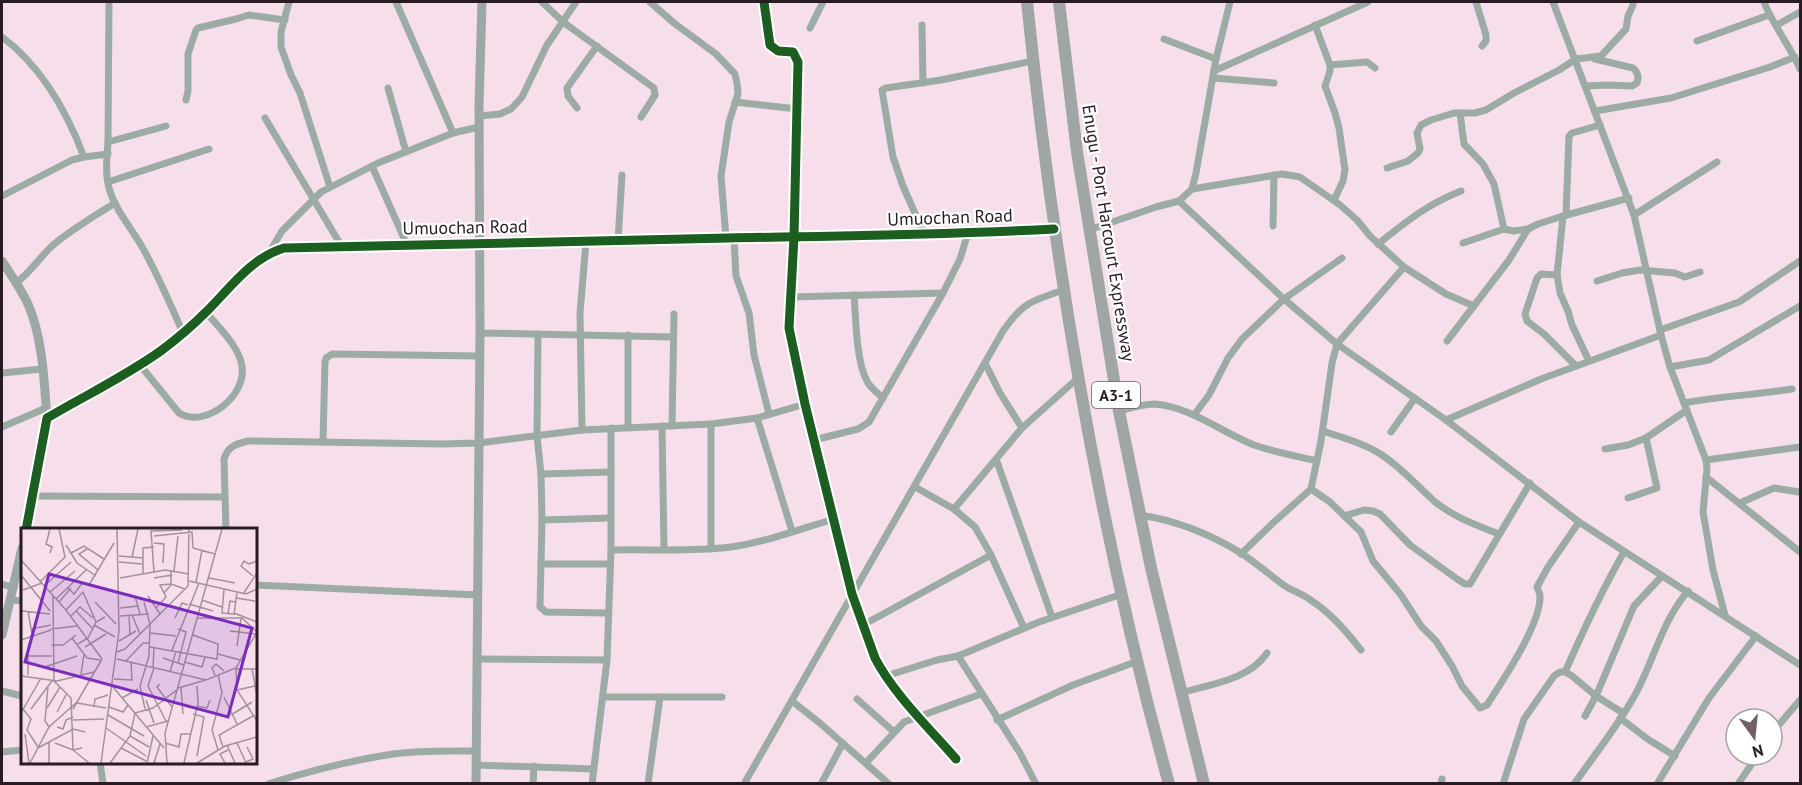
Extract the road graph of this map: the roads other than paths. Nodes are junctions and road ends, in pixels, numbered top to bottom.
1 (109, 2) edge
2 (289, 2) edge
3 (396, 2) edge
4 (482, 2) edge
5 (542, 2) edge
6 (576, 2) edge
7 (650, 2) edge
8 (764, 2) edge
9 (823, 2) edge
10 (1027, 2) edge
11 (1059, 2) edge
12 (1230, 2) edge
13 (1368, 2) edge
14 (1476, 2) edge
15 (1554, 2) edge
16 (1764, 2) edge
17 (1633, 5) dead end
18 (1800, 12) edge
19 (1769, 15) junction
20 (285, 20) junction
21 (563, 22) junction
22 (922, 25) dead end
23 (1315, 25) junction
24 (1776, 25) junction
25 (810, 28) dead end
26 (2, 37) edge
27 (1164, 39) dead end
28 (1697, 41) dead end
29 (597, 46) junction
30 (1482, 46) dead end
31 (1795, 57) junction
32 (1216, 58) junction
33 (1590, 58) junction
34 (1576, 59) junction
35 (1033, 61) junction
36 (1330, 65) junction
37 (1375, 68) dead end
38 (1800, 69) edge
39 (1214, 74) junction
40 (923, 82) junction
41 (1274, 83) dead end
42 (1586, 86) junction
43 (388, 88) dead end
44 (186, 99) dead end
45 (735, 102) junction
46 (576, 108) dead end
47 (797, 109) junction
48 (1595, 111) junction
49 (1460, 113) junction
50 (479, 116) junction
51 (641, 117) dead end
52 (265, 118) dead end
53 (1600, 125) junction
54 (166, 126) dead end
55 (479, 127) junction
56 (453, 133) junction
57 (108, 142) junction
58 (209, 149) dead end
59 (406, 152) junction
60 (108, 154) junction
61 (84, 157) junction
62 (1717, 162) dead end
63 (372, 166) junction
64 (1387, 168) dead end
65 (622, 175) dead end
66 (1274, 175) junction
67 (108, 182) junction
68 (330, 187) junction
69 (1192, 189) junction
70 (1461, 191) dead end
71 (2, 196) edge
72 (313, 198) junction
73 (1629, 198) junction
74 (1334, 200) junction
75 (1179, 201) junction
76 (115, 203) junction
77 (1564, 215) junction
78 (1634, 215) junction
79 (1274, 226) dead end
80 (1054, 229) junction
81 (1504, 229) junction
82 (1528, 229) junction
83 (1089, 230) junction
84 (1514, 231) junction
85 (924, 234) junction
86 (968, 234) junction
87 (794, 237) junction
88 (730, 238) junction
89 (618, 241) junction
90 (586, 242) junction
91 (480, 243) junction
92 (1463, 243) dead end
93 (1520, 243) junction
94 (1378, 244) junction
95 (406, 245) junction
96 (342, 247) junction
97 (269, 253) junction
98 (1342, 258) dead end
99 (2, 261) edge
100 (1800, 261) edge
101 (1404, 267) junction
102 (1648, 270) junction
103 (4, 272) edge
104 (1700, 272) dead end
105 (1557, 275) junction
106 (1597, 281) dead end
107 (16, 284) junction
108 (1065, 290) junction
109 (943, 293) junction
110 (854, 295) junction
111 (791, 297) junction
112 (1284, 299) junction
113 (1474, 306) junction
114 (1800, 306) edge
115 (206, 312) junction
116 (674, 314) dead end
117 (183, 333) junction
118 (480, 333) junction
119 (1660, 333) junction
120 (538, 334) junction
121 (580, 334) junction
122 (628, 335) junction
123 (674, 337) junction
124 (1447, 341) dead end
125 (1337, 344) junction
126 (480, 356) junction
127 (1589, 361) junction
128 (985, 363) junction
129 (140, 365) junction
130 (1576, 366) junction
131 (1670, 367) junction
132 (42, 369) junction
133 (2, 372) edge
134 (1079, 377) junction
135 (1792, 389) dead end
136 (1415, 398) junction
137 (883, 399) junction
138 (805, 404) junction
139 (1686, 406) junction
140 (1119, 411) junction
141 (47, 413) junction
142 (769, 414) junction
143 (1194, 415) junction
144 (757, 418) junction
145 (1446, 420) junction
146 (711, 424) junction
147 (662, 426) junction
148 (672, 426) junction
149 (2, 427) edge
150 (628, 427) junction
151 (611, 428) junction
152 (1022, 428) junction
153 (582, 430) junction
154 (1323, 431) junction
155 (1392, 432) dead end
156 (537, 436) junction
157 (1646, 438) junction
158 (814, 440) junction
159 (323, 442) junction
160 (479, 443) junction
161 (1800, 447) edge
162 (1605, 448) dead end
163 (996, 459) junction
164 (1706, 460) junction
165 (1317, 461) junction
166 (611, 472) junction
167 (541, 474) junction
168 (1706, 477) junction
169 (1530, 483) junction
170 (915, 487) junction
171 (1311, 489) junction
172 (1798, 492) dead end
173 (33, 496) junction
174 (224, 497) junction
175 (1628, 498) dead end
176 (1740, 503) junction
177 (954, 509) junction
178 (1139, 515) junction
179 (1344, 516) junction
180 (610, 518) junction
181 (834, 519) junction
182 (542, 520) junction
183 (1579, 522) junction
184 (26, 528) edge
185 (226, 528) edge
186 (792, 531) junction
187 (1499, 534) junction
188 (1799, 548) edge
189 (611, 549) junction
190 (664, 549) junction
191 (711, 549) junction
192 (1624, 552) junction
193 (1241, 554) junction
194 (21, 555) edge
195 (991, 555) junction
196 (541, 564) junction
197 (610, 564) junction
198 (1662, 576) junction
199 (2, 584) edge
200 (256, 585) edge
201 (14, 588) junction
202 (1688, 591) junction
203 (478, 594) junction
204 (852, 594) junction
205 (1122, 594) junction
206 (11, 600) junction
207 (21, 600) edge
208 (608, 613) junction
209 (1725, 615) junction
210 (1052, 617) junction
211 (863, 625) junction
212 (1024, 628) junction
213 (2, 635) edge
214 (1755, 636) junction
215 (1361, 650) dead end
216 (1267, 653) dead end
217 (958, 656) junction
218 (477, 659) junction
219 (607, 660) junction
220 (1138, 661) junction
221 (1800, 664) edge
222 (1565, 672) junction
223 (886, 676) junction
224 (2, 691) edge
225 (1181, 693) junction
226 (981, 694) junction
227 (21, 696) edge
228 (1596, 696) junction
229 (604, 697) junction
230 (660, 697) junction
231 (722, 698) dead end
232 (857, 699) dead end
233 (1800, 700) edge
234 (792, 701) junction
235 (1622, 715) junction
236 (918, 716) junction
237 (1585, 716) dead end
238 (1784, 719) edge
239 (997, 720) junction
240 (894, 732) junction
241 (843, 743) junction
242 (21, 750) edge
243 (476, 751) junction
244 (2, 752) edge
245 (1675, 756) junction
246 (956, 759) dead end
247 (866, 763) junction
248 (100, 764) edge
249 (476, 765) junction
250 (534, 766) junction
251 (1749, 767) edge
252 (594, 769) junction
253 (103, 783) edge
254 (268, 783) edge
255 (476, 783) edge
256 (533, 783) edge
257 (592, 783) edge
258 (648, 783) edge
259 (744, 783) edge
260 (821, 783) edge
261 (889, 783) edge
262 (1036, 783) edge
263 (1169, 783) edge
264 (1204, 783) edge
265 (1503, 783) edge
266 (1574, 783) edge
267 (1657, 783) edge
268 (1737, 783) edge

1 - 57 street
2 - 20 street
3 - 56 street
4 - 50 street
5 - 21 street
6 - 21 street
7 - 45 street
8 - 47 street
9 - 25 street
10 - 35 highway, A3-1
11 - 83 highway, Enugu - Port Harcourt Expressway / A3-1
12 - 32 street
13 - 23 street
14 - 30 street
15 - 34 street
16 - 19 street
17 - 33 street
18 - 24 street
19 - 24 street
19 - 28 street
20 - 44 street
20 - 68 street
21 - 29 street
21 - 50 street
22 - 40 street
23 - 36 street
23 - 39 street
24 - 31 street
26 - 61 street
27 - 32 street
29 - 46 street
29 - 51 street
31 - 38 street
31 - 48 street
32 - 39 street
33 - 34 street
33 - 42 street
34 - 42 street
34 - 49 street
35 - 40 street
35 - 80 highway, A3-1
36 - 37 street
36 - 74 street
39 - 41 street
39 - 69 street
40 - 85 street
42 - 48 street
43 - 59 street
45 - 47 street
45 - 88 street
47 - 87 street
48 - 53 street
49 - 64 street
49 - 81 street
50 - 55 street
52 - 72 street
53 - 73 street
53 - 77 street
54 - 57 street
55 - 56 street
55 - 91 street
56 - 59 street
57 - 60 street
58 - 67 street
59 - 63 street
60 - 61 street
60 - 67 street
61 - 71 street
62 - 78 street
63 - 68 street
63 - 95 street
65 - 89 street
66 - 69 street
66 - 74 street
66 - 79 street
67 - 76 street
68 - 72 street
69 - 75 street
70 - 94 street
72 - 96 street
72 - 97 street
73 - 77 street
73 - 78 street
74 - 94 street
75 - 83 street
75 - 112 street
76 - 107 street
76 - 117 street
77 - 82 street
77 - 105 street
78 - 102 street
80 - 86 street, Umuochan Road
80 - 108 highway, A3-1
81 - 84 street
81 - 92 street
82 - 84 street
82 - 93 street
83 - 140 highway, Enugu - Port Harcourt Expressway / A3-1
84 - 93 street
85 - 86 street, Umuochan Road
85 - 87 street, Umuochan Road
86 - 109 street
87 - 88 street, Umuochan Road
87 - 111 street
88 - 89 street, Umuochan Road
88 - 142 street
89 - 90 street, Umuochan Road
90 - 91 street, Umuochan Road
90 - 121 street
91 - 95 street, Umuochan Road
91 - 118 street
93 - 113 street
94 - 101 street
95 - 96 street, Umuochan Road
96 - 97 street, Umuochan Road
97 - 115 street, Umuochan Road
98 - 112 street
99 - 103 street
100 - 119 street
101 - 113 street
101 - 125 street
102 - 104 street
102 - 106 street
102 - 119 street
103 - 107 street
105 - 127 street
105 - 130 street
107 - 132 street
108 - 128 street
108 - 134 highway, A3-1
109 - 110 street
109 - 137 street
110 - 111 street
110 - 137 street
111 - 138 street
112 - 125 street
112 - 143 street
113 - 124 street
114 - 131 street
115 - 117 street, Umuochan Road
115 - 129 street
116 - 123 street
117 - 129 street, Umuochan Road
118 - 120 street
118 - 126 street
119 - 127 street
119 - 131 street
120 - 121 street
120 - 156 street
121 - 122 street
121 - 153 street
122 - 123 street
122 - 150 street
123 - 148 street
125 - 136 street
125 - 154 street
126 - 159 street
126 - 160 street
127 - 130 street
128 - 152 street
128 - 170 street
129 - 141 street, Umuochan Road
130 - 145 street
131 - 139 street
132 - 133 street
132 - 141 street
134 - 152 street
134 - 205 highway, A3-1
135 - 139 street
136 - 145 street
136 - 155 street
137 - 158 street
138 - 142 street
138 - 158 street
139 - 157 street
139 - 164 street
140 - 143 street
140 - 178 highway, Enugu - Port Harcourt Expressway / A3-1
141 - 149 street
141 - 173 street
142 - 144 street
143 - 165 street
144 - 146 street
144 - 186 street
145 - 169 street
146 - 148 street
146 - 191 street
147 - 148 street
147 - 150 street
147 - 190 street
150 - 151 street
151 - 153 street
151 - 166 street
152 - 163 street
153 - 156 street
154 - 165 street
154 - 187 street
156 - 160 street
156 - 167 street
157 - 162 street
157 - 175 street
158 - 181 street
159 - 160 street
159 - 174 street
160 - 203 street
161 - 164 street
163 - 177 street
163 - 210 street
164 - 168 street
165 - 171 street
166 - 167 street
166 - 180 street
167 - 182 street
168 - 176 street
168 - 209 street
169 - 183 street
169 - 187 street
170 - 177 street
170 - 204 street
171 - 179 street
171 - 193 street
172 - 176 street
173 - 174 street
173 - 184 street
174 - 185 street
176 - 188 street
177 - 195 street
178 - 193 street
178 - 225 highway, Enugu - Port Harcourt Expressway / A3-1
179 - 183 street
179 - 187 street
180 - 182 street
180 - 189 street
181 - 186 street
181 - 204 street
182 - 196 street
183 - 192 street
186 - 191 street
189 - 190 street
189 - 197 street
190 - 191 street
192 - 198 street
192 - 222 street
193 - 215 street
194 - 201 street
195 - 211 street
195 - 212 street
196 - 197 street
196 - 208 street
197 - 208 street
198 - 202 street
198 - 228 street
199 - 201 street
200 - 203 street
201 - 206 street
202 - 209 street
202 - 235 street
203 - 218 street
204 - 211 street
204 - 234 street
205 - 210 street
205 - 220 highway, A3-1
206 - 207 street
206 - 213 street
208 - 219 street
209 - 214 street
210 - 212 street
211 - 223 street
212 - 217 street
214 - 221 street
214 - 245 street
216 - 225 street
217 - 223 street
217 - 226 street
218 - 219 street
218 - 243 street
219 - 229 street
220 - 239 street
220 - 263 highway, A3-1
222 - 228 street
222 - 265 street
223 - 236 street
224 - 227 street
225 - 264 highway, Enugu - Port Harcourt Expressway / A3-1
226 - 236 street
226 - 239 street
228 - 235 street
228 - 237 street
229 - 230 street
229 - 252 street
230 - 231 street
230 - 258 street
232 - 240 street
233 - 238 street
234 - 241 street
234 - 259 street
235 - 245 street
235 - 266 street
236 - 240 street
236 - 246 street
239 - 262 street
240 - 247 street
241 - 247 street
241 - 260 street
242 - 244 street
243 - 249 street
243 - 254 street
245 - 267 street
247 - 261 street
248 - 253 street
249 - 250 street
249 - 255 street
250 - 252 street
250 - 256 street
251 - 268 street
252 - 257 street

